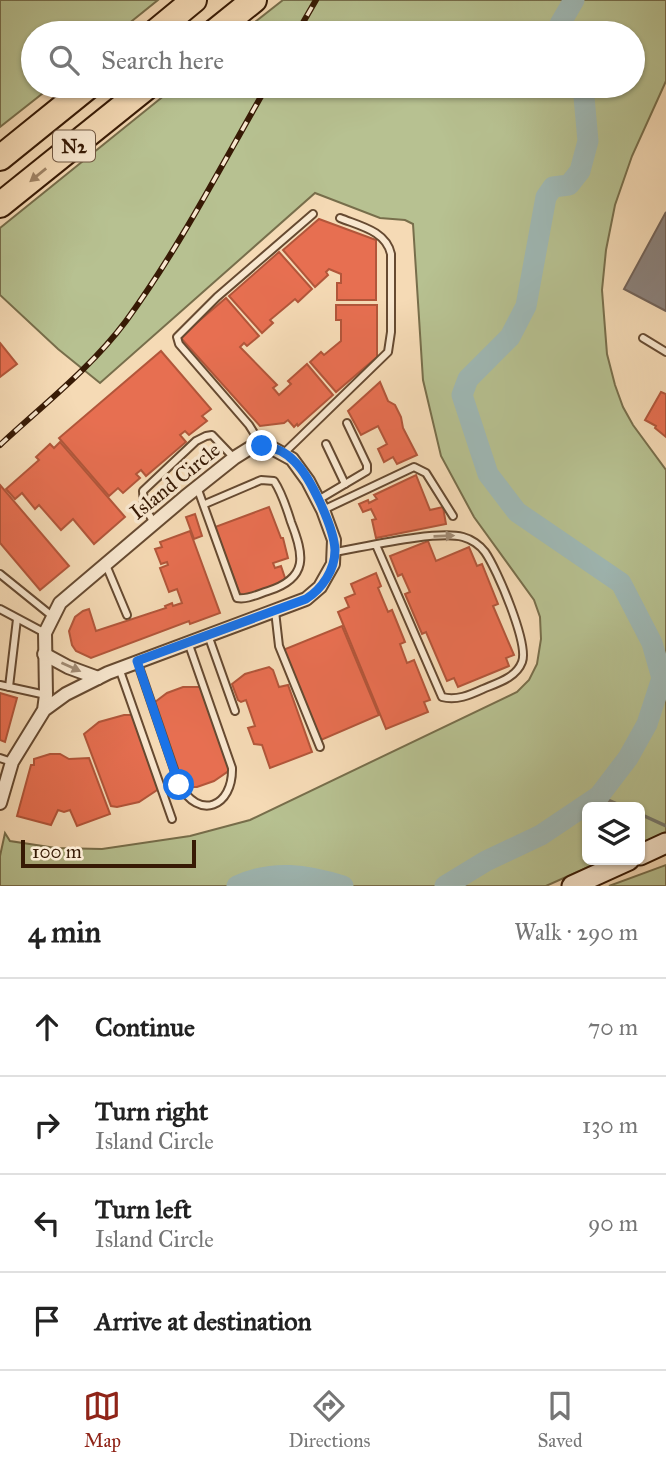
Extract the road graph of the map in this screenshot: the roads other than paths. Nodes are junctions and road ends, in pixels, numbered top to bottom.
1 (194, 0) edge
2 (254, 0) edge
3 (169, 21) edge
4 (228, 21) edge
5 (74, 98) edge
6 (133, 98) edge
7 (0, 158) edge
8 (0, 205) edge
9 (313, 214) dead end
10 (340, 218) dead end
11 (643, 338) dead end
12 (666, 352) edge
13 (347, 423) dead end
14 (326, 444) dead end
15 (262, 446) junction
16 (284, 453) junction
17 (233, 458) junction
18 (345, 484) junction
19 (197, 487) junction
20 (205, 505) junction
21 (320, 505) junction
22 (453, 516) dead end
23 (154, 523) junction
24 (376, 545) junction
25 (335, 552) junction
26 (106, 563) junction
27 (0, 575) edge
28 (0, 609) edge
29 (275, 611) junction
30 (127, 615) dead end
31 (52, 616) junction
32 (17, 620) junction
33 (45, 633) junction
34 (208, 635) junction
35 (188, 642) junction
36 (44, 654) junction
37 (137, 661) junction
38 (119, 668) junction
39 (98, 678) junction
40 (0, 685) edge
41 (9, 687) junction
42 (46, 695) junction
43 (44, 710) junction
44 (235, 711) dead end
45 (320, 747) dead end
46 (6, 760) edge
47 (2, 787) edge
48 (0, 803) edge
49 (172, 819) dead end
50 (666, 843) edge
51 (645, 853) edge
52 (618, 865) edge
53 (572, 886) edge

1 - 3 highway
2 - 4 highway
5 - 7 highway, N2
6 -> 8 highway, N2
9 - 15 lane
10 - 16 lane
11 - 12 lane
13 - 18 lane
14 - 18 lane
15 - 16 street
15 - 17 street, Island Circle
16 - 21 street
17 - 19 street, Island Circle
17 - 23 lane
18 - 21 lane
19 - 20 lane
19 - 23 street, Island Circle
20 - 20 lane
21 - 22 lane
21 - 25 street
23 - 26 street, Island Circle
24 -> 24 lane
24 - 25 lane
25 - 29 street, Island Circle
26 - 30 lane
26 - 31 street, Island Circle
27 - 31 lane
28 - 32 lane
29 - 34 street, Island Circle
29 - 45 lane
31 - 33 street, Island Circle
32 - 33 lane
32 - 41 lane
33 - 36 street, Island Circle
34 - 35 street, Island Circle
34 - 44 lane
35 - 37 street, Island Circle
35 - 37 lane
36 -> 39 street
36 - 42 street, Island Circle
37 - 38 street, Island Circle
38 - 39 street, Island Circle
38 - 49 lane
39 - 43 street, Island Circle
40 - 41 lane
41 - 42 lane
42 - 43 street, Island Circle
43 - 46 street, Island Circle
46 - 47 street, Island Circle
47 - 48 street, Island Circle
50 - 51 street
52 - 53 street

